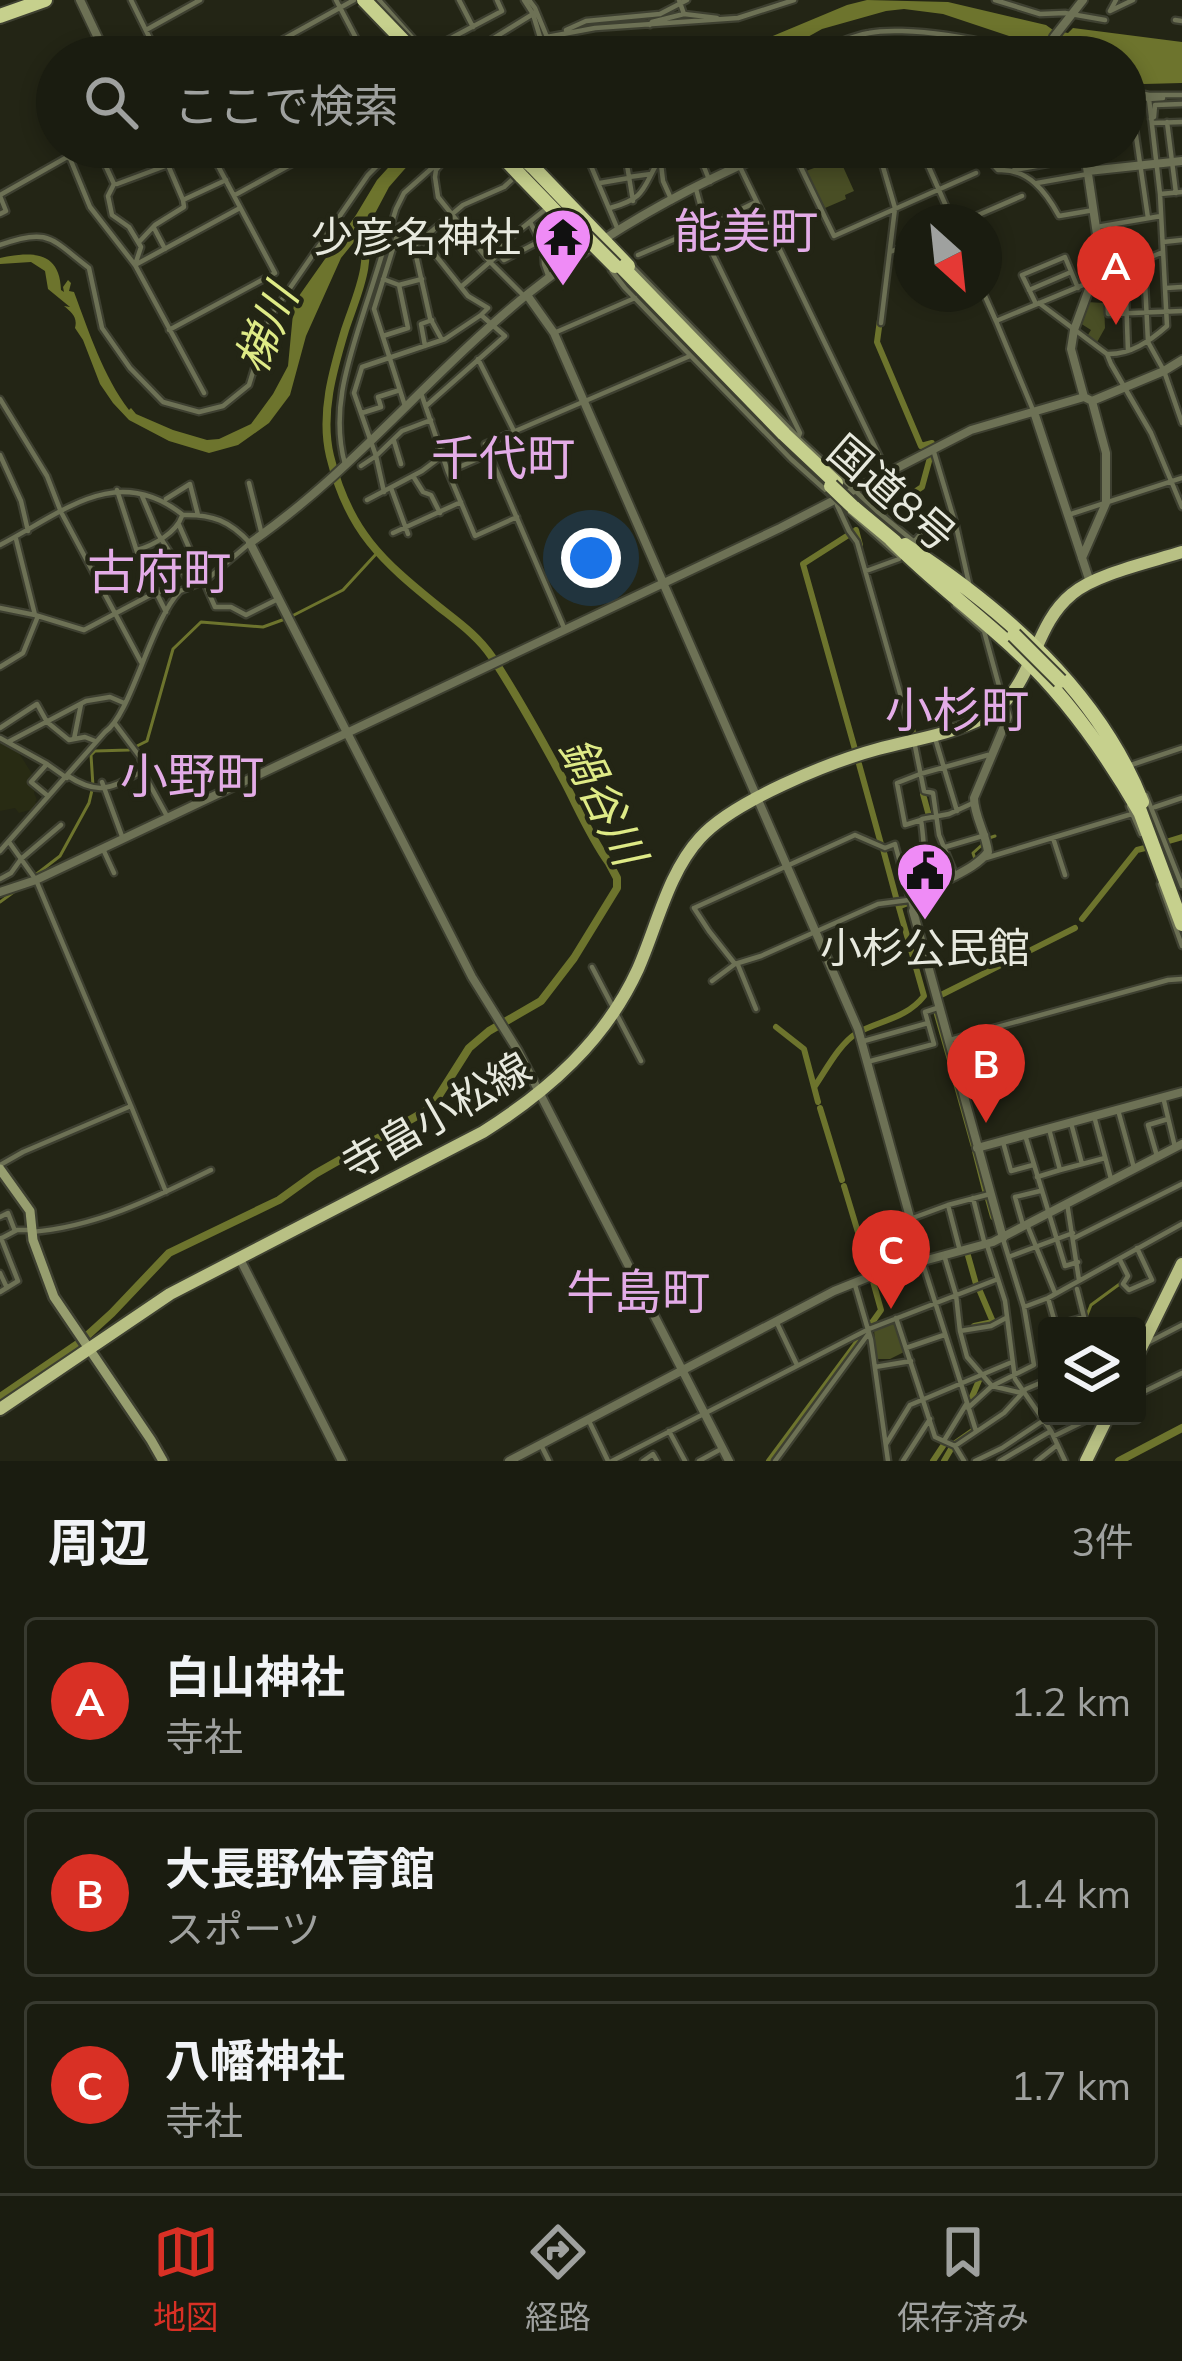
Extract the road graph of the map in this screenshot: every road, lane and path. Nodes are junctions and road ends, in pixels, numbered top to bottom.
1 (30, 0) edge
2 (45, 0) edge
3 (80, 0) edge
4 (131, 0) edge
5 (200, 0) edge
6 (336, 0) edge
7 (459, 0) edge
8 (497, 0) edge
9 (526, 0) edge
10 (794, 0) edge
11 (995, 0) edge
12 (1061, 0) edge
13 (1083, 0) edge
14 (1116, 0) edge
15 (1133, 0) edge
16 (359, 1) edge
17 (682, 1) edge
18 (8, 8) edge
19 (533, 14) junction
20 (684, 14) junction
21 (1071, 14) junction
22 (719, 20) junction
23 (1105, 20) dead end
24 (650, 25) junction
25 (473, 27) junction
26 (146, 30) junction
27 (563, 33) junction
28 (96, 36) edge
29 (149, 36) edge
30 (292, 36) edge
31 (363, 36) edge
32 (395, 36) edge
33 (397, 36) edge
34 (456, 36) edge
35 (497, 36) edge
36 (539, 36) edge
37 (546, 36) edge
38 (553, 36) edge
39 (858, 36) edge
40 (949, 36) edge
41 (1055, 36) edge
42 (1146, 94) edge
43 (1182, 95) edge
44 (1168, 96) junction
45 (1146, 98) edge
46 (1149, 99) junction
47 (1182, 104) edge
48 (1151, 121) junction
49 (1167, 122) junction
50 (1182, 122) edge
51 (1182, 142) edge
52 (1169, 143) junction
53 (1177, 162) edge
54 (1156, 164) junction
55 (1146, 165) edge
56 (48, 168) edge
57 (74, 168) edge
58 (107, 168) edge
59 (160, 168) edge
60 (168, 168) edge
61 (220, 168) edge
62 (284, 168) edge
63 (375, 168) edge
64 (431, 168) edge
65 (438, 168) edge
66 (510, 168) edge
67 (521, 168) edge
68 (593, 168) edge
69 (628, 168) edge
70 (654, 168) edge
71 (661, 168) edge
72 (704, 168) edge
73 (738, 168) edge
74 (740, 168) edge
75 (801, 168) edge
76 (883, 168) edge
77 (929, 168) edge
78 (996, 168) edge
79 (1023, 168) edge
80 (1087, 168) edge
81 (1124, 168) edge
82 (1140, 168) edge
83 (1015, 170) junction
84 (524, 171) junction
85 (976, 173) dead end
86 (1088, 173) junction
87 (651, 174) junction
88 (629, 178) junction
89 (1178, 178) edge
90 (226, 180) junction
91 (710, 182) junction
92 (600, 183) junction
93 (1037, 183) junction
94 (114, 184) junction
95 (696, 189) junction
96 (938, 189) junction
97 (1179, 192) edge
98 (1160, 194) junction
99 (0, 195) edge
100 (235, 195) junction
101 (1022, 196) dead end
102 (183, 200) junction
103 (672, 201) junction
104 (634, 202) junction
105 (756, 202) junction
106 (904, 204) edge
107 (944, 204) edge
108 (894, 205) edge
109 (1002, 205) edge
110 (240, 208) junction
111 (547, 208) junction
112 (610, 208) junction
113 (894, 208) edge
114 (1094, 210) junction
115 (0, 214) edge
116 (453, 216) junction
117 (1161, 216) junction
118 (894, 217) edge
119 (1148, 218) junction
120 (530, 222) junction
121 (704, 227) junction
122 (1097, 227) junction
123 (154, 228) junction
124 (581, 228) junction
125 (618, 231) junction
126 (423, 240) junction
127 (1182, 240) edge
128 (540, 241) junction
129 (139, 242) junction
130 (1163, 242) junction
131 (0, 245) edge
132 (414, 246) junction
133 (598, 246) junction
134 (1099, 248) junction
135 (164, 249) junction
136 (894, 250) edge
137 (890, 252) junction
138 (1163, 252) junction
139 (499, 254) junction
140 (638, 255) dead end
141 (1143, 261) junction
142 (490, 262) junction
143 (615, 263) junction
144 (134, 265) junction
145 (1124, 269) junction
146 (1071, 272) junction
147 (1106, 277) junction
148 (549, 278) junction
149 (383, 279) junction
150 (422, 280) junction
151 (1092, 283) junction
152 (399, 284) junction
153 (462, 286) junction
154 (1182, 286) edge
155 (1078, 288) junction
156 (1166, 288) junction
157 (1029, 290) junction
158 (525, 296) junction
159 (634, 298) junction
160 (1037, 304) junction
161 (1182, 311) edge
162 (992, 312) edge
163 (1166, 312) junction
164 (1147, 313) junction
165 (1126, 314) junction
166 (481, 315) junction
167 (432, 320) junction
168 (996, 321) junction
169 (881, 322) dead end
170 (492, 326) junction
171 (169, 330) junction
172 (1074, 330) junction
173 (554, 333) junction
174 (383, 336) junction
175 (442, 340) junction
176 (1148, 342) junction
177 (425, 346) junction
178 (1128, 351) junction
179 (701, 353) junction
180 (1107, 354) junction
181 (391, 358) junction
182 (478, 359) junction
183 (1182, 360) edge
184 (1164, 371) junction
185 (1126, 387) junction
186 (400, 389) junction
187 (203, 392) dead end
188 (421, 392) junction
189 (0, 399) edge
190 (1088, 399) junction
191 (584, 400) junction
192 (405, 406) junction
193 (426, 406) junction
194 (1034, 412) junction
195 (361, 414) junction
196 (431, 420) junction
197 (1182, 423) edge
198 (514, 431) junction
199 (797, 438) junction
200 (371, 440) junction
201 (394, 440) junction
202 (933, 449) junction
203 (488, 454) junction
204 (0, 455) edge
205 (376, 456) junction
206 (442, 456) junction
207 (345, 464) junction
208 (401, 464) dead end
209 (361, 466) dead end
210 (448, 472) junction
211 (887, 472) junction
212 (413, 476) junction
213 (1182, 478) edge
214 (1174, 482) junction
215 (249, 483) dead end
216 (117, 490) junction
217 (388, 490) junction
218 (834, 490) junction
219 (142, 495) junction
220 (164, 500) junction
221 (367, 500) dead end
222 (855, 500) junction
223 (461, 502) junction
224 (1106, 503) junction
225 (1182, 507) edge
226 (61, 512) junction
227 (440, 513) junction
228 (182, 515) junction
229 (198, 515) junction
230 (1068, 515) junction
231 (517, 517) junction
232 (179, 525) junction
233 (956, 526) junction
234 (28, 531) junction
235 (407, 532) junction
236 (393, 533) dead end
237 (262, 535) junction
238 (16, 537) junction
239 (161, 538) junction
240 (250, 543) junction
241 (0, 545) edge
242 (904, 547) junction
243 (137, 550) junction
244 (1182, 551) edge
245 (1082, 558) junction
246 (866, 571) junction
247 (205, 581) junction
248 (663, 584) junction
249 (1088, 585) junction
250 (191, 586) junction
251 (970, 588) junction
252 (180, 591) junction
253 (157, 592) junction
254 (278, 599) junction
255 (956, 604) junction
256 (0, 608) edge
257 (166, 612) junction
258 (115, 613) junction
259 (37, 615) junction
260 (565, 630) junction
261 (1014, 639) junction
262 (1035, 658) junction
263 (141, 662) junction
264 (1052, 665) junction
265 (0, 667) edge
266 (1058, 685) junction
267 (124, 703) junction
268 (81, 704) junction
269 (1005, 705) junction
270 (907, 718) dead end
271 (47, 722) junction
272 (116, 725) junction
273 (0, 728) edge
274 (347, 733) junction
275 (0, 738) edge
276 (934, 738) junction
277 (74, 739) junction
278 (8, 742) junction
279 (98, 742) junction
280 (914, 744) junction
281 (1182, 748) edge
282 (992, 754) junction
283 (47, 764) junction
284 (1129, 766) junction
285 (943, 767) junction
286 (143, 771) junction
287 (920, 774) junction
288 (68, 777) junction
289 (103, 786) junction
290 (48, 796) junction
291 (1182, 798) edge
292 (759, 800) junction
293 (974, 803) junction
294 (1142, 810) junction
295 (957, 811) junction
296 (937, 817) junction
297 (168, 818) junction
298 (921, 820) junction
299 (61, 825) dead end
300 (986, 835) junction
301 (1053, 838) junction
302 (123, 839) junction
303 (9, 842) junction
304 (103, 849) junction
305 (944, 849) junction
306 (0, 851) edge
307 (923, 855) junction
308 (985, 858) junction
309 (22, 859) junction
310 (901, 860) junction
311 (787, 867) junction
312 (114, 873) dead end
313 (1065, 875) dead end
314 (956, 877) junction
315 (34, 878) junction
316 (0, 879) edge
317 (1182, 886) edge
318 (932, 890) junction
319 (0, 892) edge
320 (910, 900) junction
321 (913, 911) junction
322 (1176, 921) edge
323 (815, 933) junction
324 (1182, 946) edge
325 (736, 963) junction
326 (592, 967) dead end
327 (1182, 980) edge
328 (712, 981) dead end
329 (939, 1008) junction
330 (756, 1009) dead end
331 (616, 1013) junction
332 (928, 1023) junction
333 (860, 1035) junction
334 (947, 1041) junction
335 (641, 1061) dead end
336 (867, 1062) junction
337 (1182, 1092) edge
338 (541, 1096) junction
339 (1163, 1097) junction
340 (131, 1106) junction
341 (1118, 1110) junction
342 (1094, 1116) junction
343 (1168, 1119) junction
344 (1071, 1123) junction
345 (1049, 1129) junction
346 (1025, 1136) junction
347 (1003, 1142) junction
348 (1179, 1146) edge
349 (977, 1148) junction
350 (1157, 1156) junction
351 (1105, 1158) junction
352 (1082, 1164) junction
353 (1033, 1165) junction
354 (1134, 1168) junction
355 (212, 1170) dead end
356 (1060, 1170) junction
357 (2, 1174) edge
358 (1036, 1177) junction
359 (1111, 1179) junction
360 (1182, 1184) edge
361 (1040, 1191) junction
362 (166, 1192) junction
363 (990, 1194) junction
364 (973, 1198) junction
365 (1067, 1202) junction
366 (948, 1205) junction
367 (1047, 1213) junction
368 (995, 1216) junction
369 (0, 1217) edge
370 (910, 1219) junction
371 (1182, 1224) edge
372 (1025, 1225) junction
373 (15, 1231) junction
374 (31, 1231) junction
375 (1074, 1236) junction
376 (0, 1238) edge
377 (1003, 1238) junction
378 (1055, 1238) junction
379 (986, 1245) junction
380 (1035, 1245) junction
381 (1137, 1248) junction
382 (960, 1251) junction
383 (944, 1255) junction
384 (1009, 1256) junction
385 (1118, 1258) junction
386 (240, 1260) junction
387 (922, 1261) junction
388 (1078, 1262) junction
389 (1181, 1268) edge
390 (0, 1273) edge
391 (998, 1279) junction
392 (1079, 1280) junction
393 (854, 1282) junction
394 (1077, 1289) dead end
395 (3, 1290) edge
396 (956, 1295) junction
397 (1052, 1296) junction
398 (934, 1302) junction
399 (1024, 1307) junction
400 (1055, 1317) edge
401 (1084, 1317) edge
402 (896, 1318) junction
403 (1006, 1318) junction
404 (776, 1322) junction
405 (1182, 1325) edge
406 (869, 1330) junction
407 (960, 1331) junction
408 (944, 1335) junction
409 (1146, 1336) edge
410 (1146, 1346) edge
411 (906, 1348) junction
412 (89, 1349) junction
413 (911, 1361) junction
414 (1013, 1361) junction
415 (797, 1365) junction
416 (875, 1367) junction
417 (683, 1369) junction
418 (1182, 1373) edge
419 (1015, 1374) junction
420 (981, 1375) junction
421 (961, 1385) junction
422 (1038, 1385) edge
423 (992, 1387) junction
424 (1146, 1391) edge
425 (1022, 1393) junction
426 (925, 1399) junction
427 (967, 1406) junction
428 (1038, 1409) edge
429 (0, 1412) edge
430 (704, 1413) junction
431 (587, 1418) junction
432 (930, 1419) junction
433 (1038, 1424) edge
434 (1050, 1425) edge
435 (1072, 1425) edge
436 (1104, 1425) edge
437 (670, 1431) junction
438 (976, 1431) junction
439 (1053, 1433) junction
440 (944, 1440) junction
441 (540, 1444) junction
442 (886, 1444) junction
443 (1058, 1445) junction
444 (955, 1446) junction
445 (723, 1448) junction
446 (627, 1458) edge
447 (778, 1459) edge
448 (163, 1461) edge
449 (342, 1461) edge
450 (509, 1461) edge
451 (548, 1461) edge
452 (610, 1461) edge
453 (643, 1461) edge
454 (657, 1461) edge
455 (685, 1461) edge
456 (699, 1461) edge
457 (729, 1461) edge
458 (888, 1461) edge
459 (903, 1461) edge
460 (964, 1461) edge
461 (975, 1461) edge
462 (1000, 1461) edge
463 (1036, 1461) edge
464 (1065, 1461) edge
465 (1086, 1461) edge

1 - 18 highway
2 - 18 highway
3 - 28 street
4 - 26 street
5 - 26 street
6 - 16 street
7 - 25 street
8 - 25 street
9 - 19 street
9 - 37 street
10 - 22 street
11 - 21 street
12 - 21 street
13 - 21 street
14 - 15 street
16 - 30 street
16 - 31 street
16 - 32 highway, bridge
16 - 33 street
17 - 20 street
17 - 27 street
19 - 35 street
19 - 36 street
20 - 22 street
20 - 24 street
21 - 23 street
21 - 41 street
22 - 24 street
24 - 27 street
25 - 34 street
26 - 29 street
27 - 38 street
39 - 40 street
42 - 44 street
43 - 44 street
44 - 46 street
45 - 46 street
46 - 48 street
47 - 48 street
48 - 49 street
48 - 54 street
49 - 50 street
49 - 52 street
51 - 52 street
52 - 53 street
53 - 54 street
53 - 89 street
54 - 55 street
54 - 98 street
56 - 99 street
57 - 144 street
58 - 94 street
59 - 94 street
60 - 102 street
61 - 90 street
62 - 100 street
63 - 131 street
64 - 207 street
65 - 116 street
66 - 84 street, bridge
67 - 84 highway, 国道8号, bridge
68 - 92 street
69 - 88 street
70 - 87 street
71 - 103 street
72 - 91 street
73 - 91 street
74 - 105 street
75 - 113 street
76 - 108 street
77 - 96 street
78 - 83 street
79 - 83 street
80 - 86 street
81 - 86 street
82 - 119 street
83 - 93 street
84 - 111 street
84 - 116 street
84 - 124 highway, 国道8号
85 - 96 street
86 - 93 street
86 - 114 street
87 - 88 street
87 - 104 street
88 - 92 street
88 - 104 street
89 - 97 street
90 - 100 street
90 - 102 street
91 - 95 street
92 - 112 street
93 - 114 street
94 - 129 street
95 - 103 street
95 - 121 street
96 - 106 street
96 - 107 street
97 - 98 street
98 - 117 street
99 - 115 street
100 - 110 street
101 - 109 street
102 - 123 street
103 - 125 street
104 - 112 street
105 - 121 street
105 - 211 street
110 - 135 street
110 - 171 street
111 - 120 street
111 - 124 street
112 - 125 street
114 - 122 street
116 - 126 street
116 - 142 street
117 - 119 street
117 - 130 street
118 - 137 street
119 - 122 street
120 - 128 street
120 - 139 street
121 - 140 street
121 - 199 street
122 - 134 street
123 - 129 street
123 - 135 street
124 - 133 highway
124 - 143 highway, 国道8号, bridge
125 - 133 street
126 - 132 street
126 - 153 street
127 - 130 street
128 - 139 street
128 - 148 street
129 - 144 street
130 - 138 street
132 - 149 street
132 - 150 street
133 - 143 highway
133 - 148 street
134 - 147 street
134 - 151 street
135 - 144 street
136 - 137 street
137 - 169 street
138 - 141 street
138 - 156 street
139 - 142 street
141 - 145 street
141 - 164 street
142 - 153 street
142 - 158 street
143 - 159 street
143 - 179 highway, 国道8号
143 - 199 street
144 - 171 street
145 - 147 street
145 - 165 street
146 - 155 street
146 - 157 street
146 - 157 street
147 - 151 street
147 - 165 street
148 - 158 street
149 - 152 street
149 - 174 street
150 - 152 street
150 - 167 street
151 - 155 street
151 - 172 street
152 - 174 street
153 - 166 street
154 - 156 street
155 - 160 street
156 - 163 street
157 - 160 street
158 - 170 street
158 - 173 street
159 - 173 street
159 - 179 street
160 - 168 street
160 - 172 street
161 - 163 street
162 - 168 street
163 - 164 street
163 - 176 street
164 - 165 street
164 - 176 street
165 - 178 street
166 - 170 street
166 - 175 street
167 - 175 street
167 - 177 street
168 - 194 street
170 - 182 street
170 - 188 street
171 - 187 street
172 - 180 street
172 - 190 street
173 - 191 street
174 - 181 street
175 - 177 street
176 - 178 street
176 - 184 street
177 - 181 street
178 - 180 street
179 - 191 street
179 - 218 highway, 国道8号
179 - 218 street
180 - 185 street
181 - 186 street
181 - 195 street
182 - 193 street
182 - 198 street
183 - 184 street
184 - 185 street
184 - 197 street
185 - 190 street
185 - 214 street
186 - 192 street
186 - 195 street
188 - 192 street
188 - 193 street
189 - 226 street
190 - 194 street
190 - 224 street
191 - 198 street
191 - 248 street
192 - 200 street
193 - 196 street
194 - 202 street
194 - 230 street
195 - 200 street
196 - 201 street
196 - 206 street
198 - 203 street
199 - 222 street
200 - 205 street
200 - 207 street
201 - 205 street
201 - 208 street
202 - 211 street
202 - 233 street
203 - 210 street
203 - 231 street
204 - 234 street
205 - 209 street
205 - 217 street
206 - 210 street
206 - 212 street
207 - 237 street
210 - 223 street
211 - 222 street
212 - 217 street
212 - 227 street
213 - 214 street
214 - 224 street
214 - 225 street
215 - 237 street
216 - 219 street
216 - 226 street
216 - 243 street
217 - 221 street
217 - 235 street
218 - 222 highway, 国道8号, bridge
218 - 242 street
218 - 246 street
218 - 248 street
219 - 220 street
219 - 239 street
220 - 228 street
220 - 229 street
222 - 242 highway, 国道8号
222 - 242 street
223 - 227 street
223 - 231 street
224 - 230 street
224 - 245 street
226 - 234 street
226 - 258 street
227 - 235 street
228 - 229 street
228 - 232 street
229 - 240 street
230 - 245 street
231 - 260 street
232 - 239 street
232 - 247 street
233 - 242 street
233 - 251 street
234 - 238 street
235 - 236 street
237 - 240 street
238 - 241 street
238 - 259 street
239 - 243 street
239 - 250 street
240 - 247 street
240 - 254 street
242 - 246 street
242 - 251 street
242 - 255 street
242 - 261 highway, 国道8号
243 - 253 street
244 - 249 main road
245 - 249 street
246 - 270 street
247 - 250 street
247 - 254 street
248 - 260 street
248 - 292 street
249 - 262 main road
250 - 252 street
251 - 261 street
252 - 253 street
252 - 257 street
253 - 257 street
253 - 258 street
254 - 274 street
255 - 261 street
255 - 269 street
256 - 259 street
257 - 263 street
258 - 259 street
258 - 263 street
259 - 265 street
260 - 274 street
261 - 262 highway
261 - 266 highway, 国道8号, bridge
262 - 264 highway
262 - 266 highway
262 - 269 main road
263 - 267 street
264 - 284 street
264 - 294 highway
266 - 294 street
266 - 294 highway, 国道8号
267 - 268 street
267 - 272 street
268 - 271 street
268 - 277 street
269 - 276 main road, 寺畠小松線
269 - 282 street
269 - 292 main road, 寺畠小松線
271 - 273 street
271 - 277 street
271 - 278 street
272 - 279 street
272 - 286 street
274 - 297 street
274 - 338 street
275 - 278 street
276 - 280 main road, 寺畠小松線
276 - 285 street
277 - 279 street
278 - 283 street
279 - 288 street
280 - 287 street
280 - 292 main road, 寺畠小松線
281 - 284 street
282 - 285 street
282 - 293 street
283 - 288 street
283 - 290 street
284 - 294 street
285 - 287 street
285 - 295 street
286 - 289 street
286 - 297 street
287 - 296 street
287 - 298 street
288 - 289 street
288 - 290 street
289 - 302 street
290 - 303 street
291 - 294 street
292 - 311 street
292 - 331 main road, 寺畠小松線
293 - 295 street
293 - 300 street
294 - 301 street
294 - 317 street
294 - 322 highway, 国道8号
295 - 296 street
296 - 298 street
296 - 305 street
297 - 302 street
298 - 307 street
299 - 309 street
300 - 305 street
300 - 308 street
301 - 308 street
301 - 313 street
302 - 304 street
303 - 306 street
303 - 309 street
304 - 312 street
304 - 315 street
305 - 307 street
305 - 314 street
307 - 310 street
307 - 318 street
308 - 314 street
309 - 315 street
309 - 316 street
310 - 311 street
310 - 320 street
311 - 323 street
311 - 325 street
314 - 318 street
315 - 319 street
315 - 340 street
318 - 321 street
320 - 321 street
320 - 323 street
321 - 329 street
322 - 324 street
323 - 325 street
323 - 333 street
325 - 328 street
325 - 330 street
326 - 331 street
327 - 334 street
329 - 332 street
329 - 334 street
331 - 335 street
331 - 338 main road, 寺畠小松線
332 - 333 street
332 - 336 street
333 - 336 street
334 - 349 street
336 - 370 street
337 - 339 street
338 - 386 main road, 寺畠小松線
338 - 417 street
339 - 341 street
339 - 343 street
340 - 357 street
340 - 362 street
341 - 342 street
341 - 354 street
342 - 344 street
342 - 351 street
343 - 348 street
343 - 350 street
344 - 345 street
344 - 352 street
345 - 346 street
345 - 356 street
346 - 347 street
346 - 353 street
347 - 349 street
347 - 353 street
348 - 350 street
349 - 363 street
350 - 354 street
351 - 352 street
351 - 359 street
352 - 356 street
353 - 358 street
354 - 359 street
355 - 362 street
356 - 358 street
357 - 374 main road
358 - 361 street
359 - 365 street
360 - 375 street
361 - 367 street
361 - 372 street
362 - 374 street
363 - 364 street
363 - 368 street
364 - 366 street
364 - 379 street
365 - 367 street
365 - 375 street
366 - 370 street
366 - 382 street
367 - 372 street
367 - 378 street
368 - 377 street
368 - 379 street
369 - 373 street
370 - 387 street
371 - 381 street
372 - 377 street
372 - 380 street
373 - 374 street
373 - 376 street
374 - 412 main road
375 - 378 street
375 - 388 street
376 - 395 street
377 - 379 street
377 - 384 street
378 - 380 street
378 - 388 street
379 - 382 street
379 - 391 street
380 - 384 street
380 - 397 street
381 - 385 street
381 - 385 street
382 - 383 street
383 - 387 street
383 - 396 street
384 - 399 street
385 - 392 street
386 - 412 main road, 寺畠小松線
386 - 449 street
387 - 393 street
387 - 398 street
388 - 392 street
389 - 409 main road
390 - 395 street
391 - 396 street
391 - 403 street
392 - 397 street
393 - 404 street
393 - 406 street
394 - 401 street
396 - 398 street
396 - 407 street
397 - 399 street
397 - 400 street
398 - 402 street
398 - 408 street
399 - 419 street
402 - 406 street
402 - 411 street
403 - 407 street
403 - 414 street
404 - 415 street
404 - 417 street
405 - 410 street
406 - 415 street
406 - 416 street
406 - 447 street
407 - 420 street
408 - 411 street
408 - 421 street
411 - 413 street
412 - 429 main road, 寺畠小松線
412 - 448 main road
413 - 416 street
413 - 426 street
414 - 419 street
414 - 420 street
415 - 430 street
416 - 442 street
417 - 430 street
417 - 431 street
418 - 424 street
419 - 423 street
419 - 425 street
420 - 421 street
420 - 423 street
421 - 426 street
421 - 427 street
422 - 425 street
423 - 425 street
423 - 427 street
425 - 428 street
425 - 438 street
426 - 432 street
426 - 442 street
427 - 438 street
427 - 440 street
430 - 437 street
430 - 445 street
431 - 441 street
431 - 452 street
432 - 440 street
432 - 459 street
433 - 461 street
434 - 439 street
435 - 439 street
436 - 465 main road
437 - 446 street
437 - 455 street
438 - 444 street
439 - 443 street
439 - 462 street
440 - 444 street
441 - 450 street
441 - 451 street
442 - 458 street
443 - 463 street
443 - 464 street
444 - 460 street
445 - 456 street
445 - 457 street
446 - 452 street
453 - 454 street

